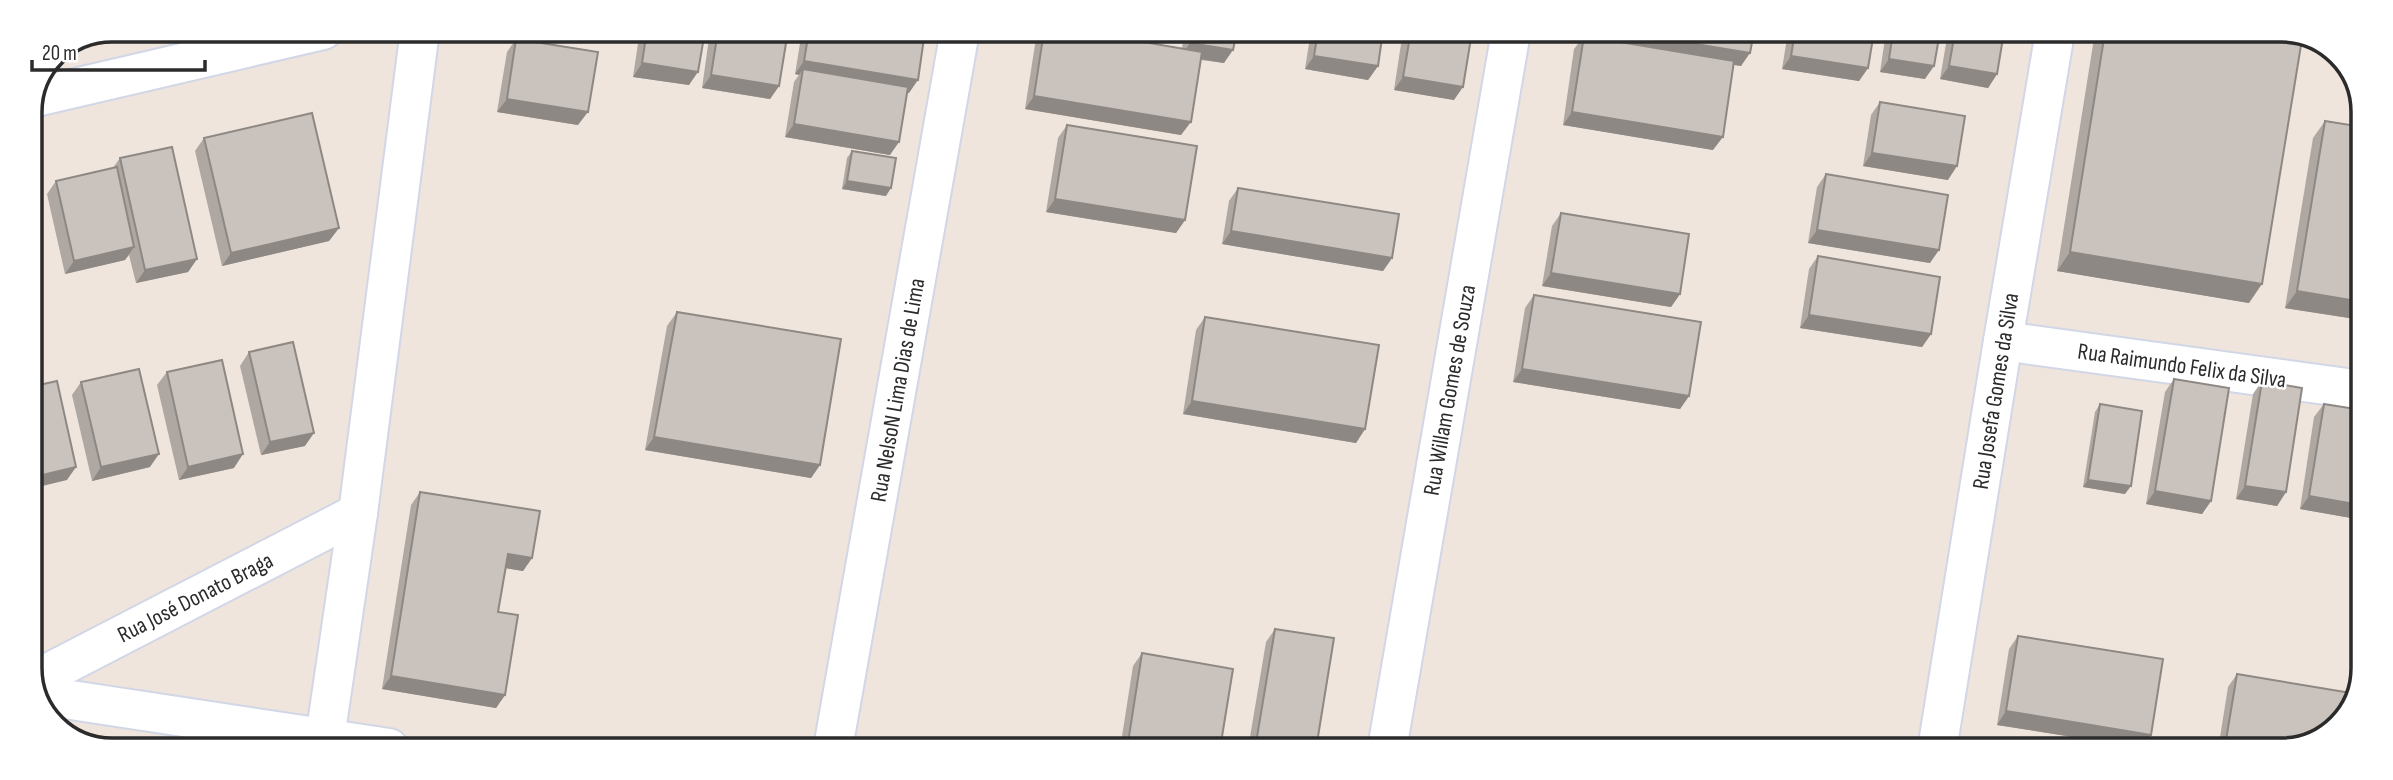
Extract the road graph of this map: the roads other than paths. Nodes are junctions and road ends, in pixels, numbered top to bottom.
1 (272, 42) edge
2 (418, 42) edge
3 (958, 42) edge
4 (1509, 42) edge
5 (2053, 42) edge
6 (44, 95) edge
7 (2003, 341) junction
8 (2351, 388) edge
9 (358, 513) junction
10 (42, 676) edge
11 (48, 696) edge
12 (325, 738) joint
13 (835, 738) edge
14 (1389, 738) edge
15 (1939, 738) edge

1 - 6 street
2 - 9 street
3 - 13 street, Rua NelsoN Lima Dias de Lima
4 - 14 street, Rua Willam Gomes de Souza
5 - 7 street, Rua Josefa Gomes da Silva
7 - 8 street, Rua Raimundo Felix da Silva
7 - 15 street, Rua Josefa Gomes da Silva
9 - 10 street, Rua José Donato Braga
9 - 12 street
11 - 12 street

